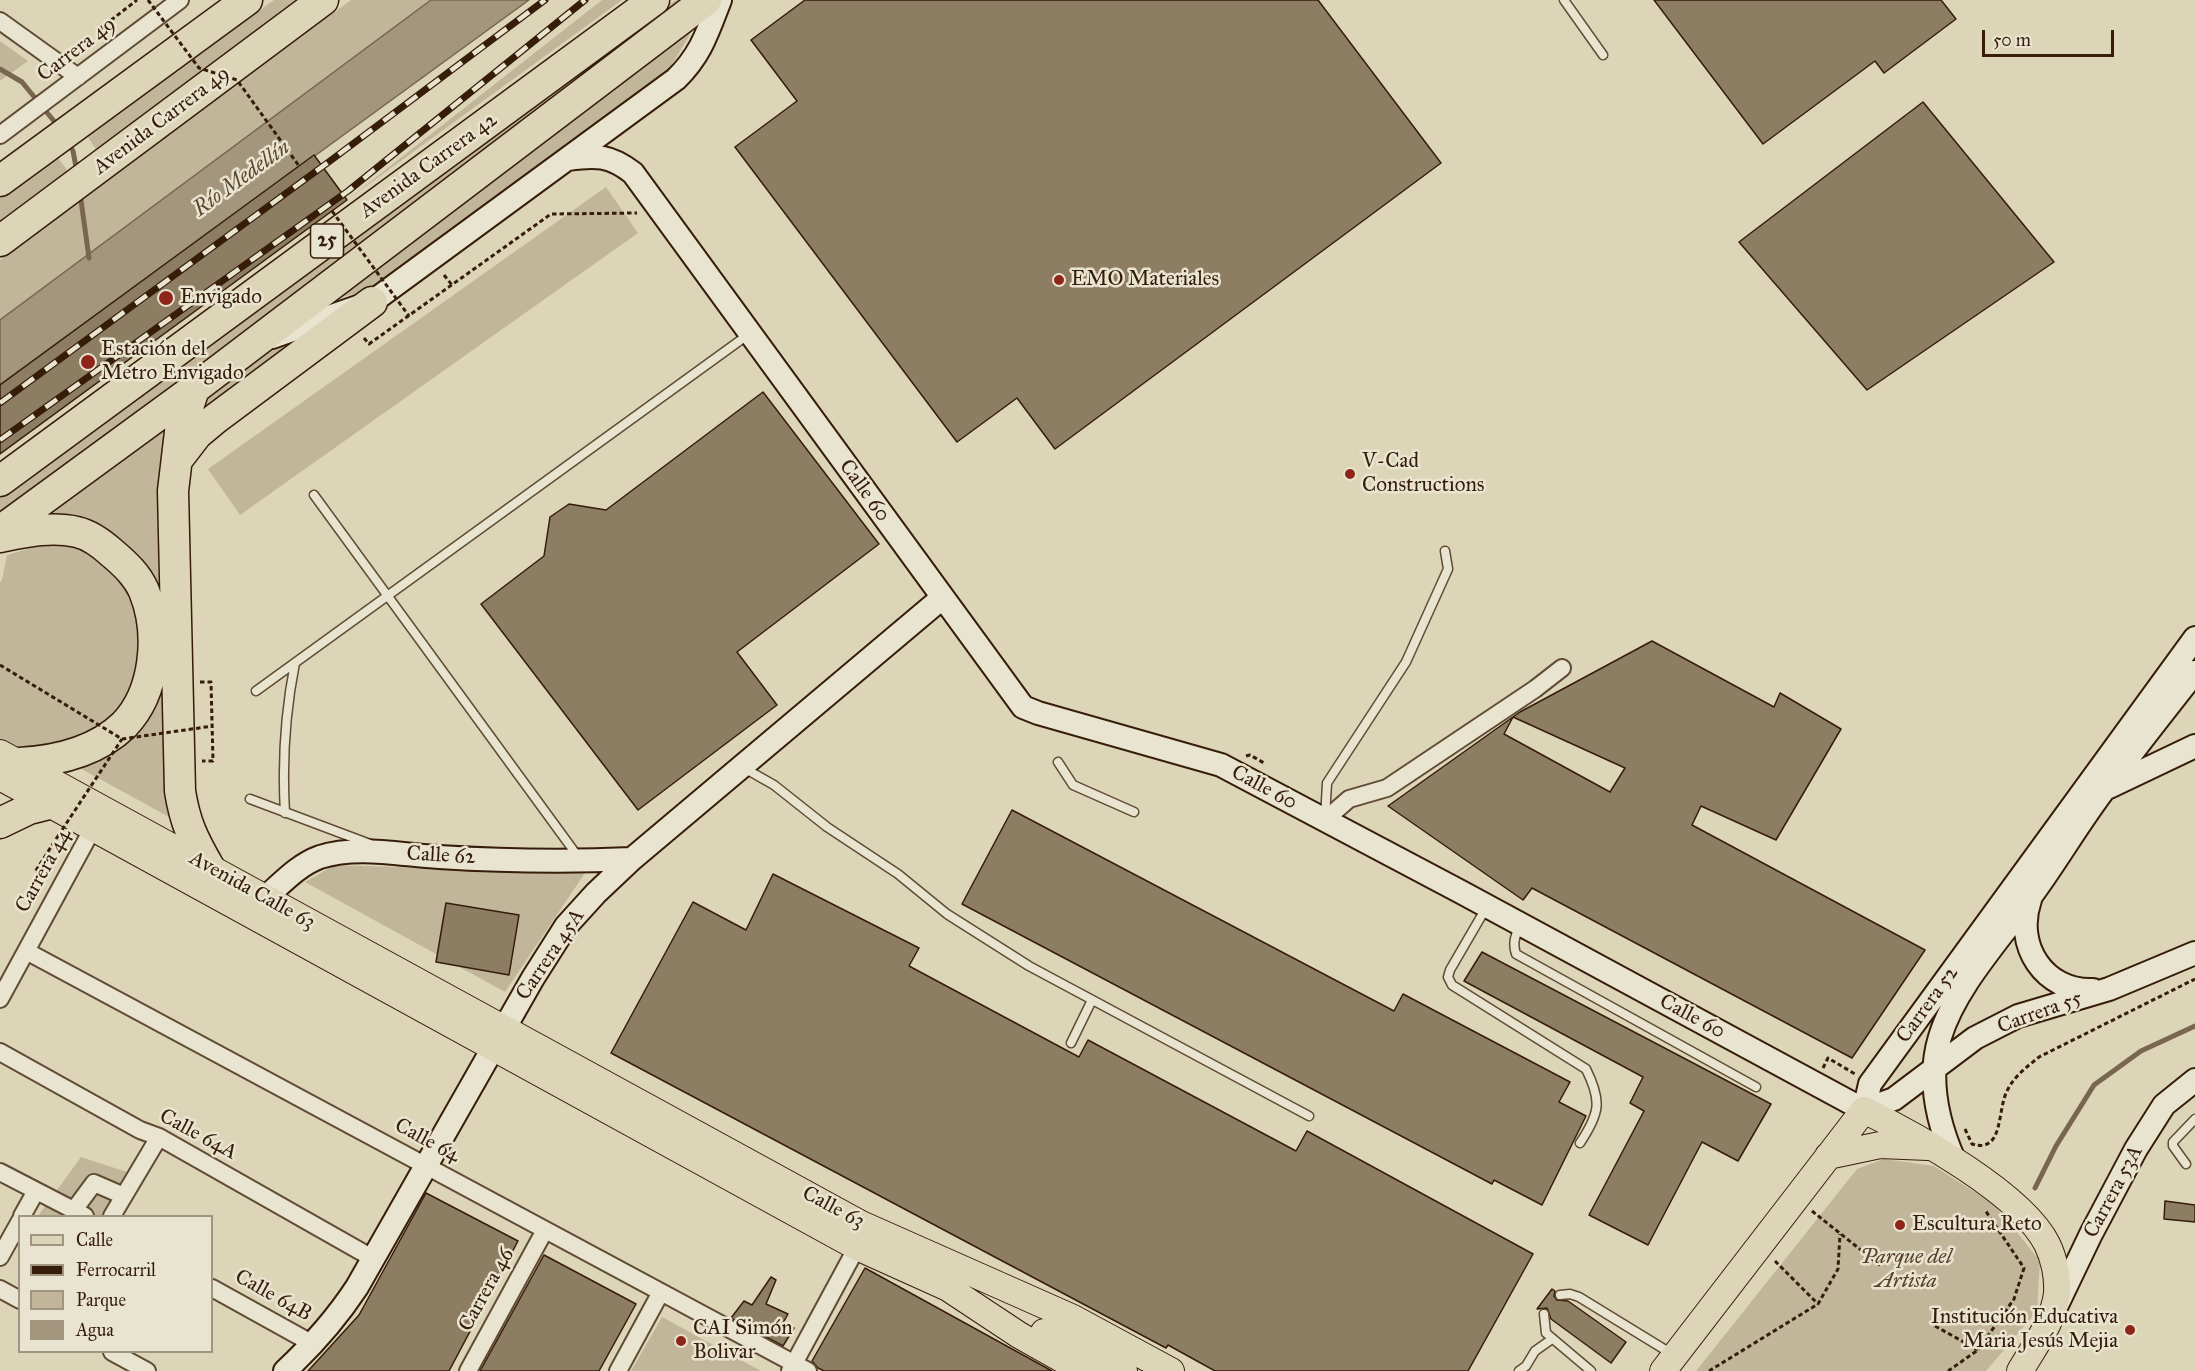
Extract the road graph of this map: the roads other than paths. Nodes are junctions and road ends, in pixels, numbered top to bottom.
1 (180, 0) edge
2 (247, 0) edge
3 (323, 0) edge
4 (654, 0) edge
5 (706, 0) edge
6 (720, 0) edge
7 (1564, 0) edge
8 (0, 21) edge
9 (1603, 55) dead end
10 (78, 77) junction
11 (0, 135) edge
12 (568, 159) junction
13 (0, 181) edge
14 (0, 241) edge
15 (372, 302) junction
16 (749, 334) junction
17 (254, 344) junction
18 (194, 389) junction
19 (175, 463) junction
20 (0, 481) edge
21 (314, 495) dead end
22 (0, 531) edge
23 (0, 537) edge
24 (1445, 551) dead end
25 (388, 596) junction
26 (942, 598) junction
27 (2195, 638) edge
28 (295, 663) junction
29 (1562, 668) dead end
30 (2195, 672) edge
31 (256, 691) dead end
32 (2195, 746) edge
33 (1058, 762) dead end
34 (6, 764) edge
35 (741, 767) junction
36 (2105, 788) junction
37 (250, 799) dead end
38 (49, 804) junction
39 (1134, 812) dead end
40 (285, 813) junction
41 (1325, 820) junction
42 (0, 823) edge
43 (93, 828) junction
44 (396, 854) junction
45 (632, 859) junction
46 (581, 861) junction
47 (209, 867) junction
48 (2032, 896) junction
49 (265, 898) junction
50 (1488, 906) junction
51 (1520, 924) junction
52 (26, 951) junction
53 (2195, 953) edge
54 (2109, 989) junction
55 (0, 999) edge
56 (1092, 1000) junction
57 (499, 1038) junction
58 (1071, 1043) dead end
59 (0, 1052) edge
60 (1934, 1068) junction
61 (2195, 1080) edge
62 (1756, 1087) dead end
63 (1864, 1110) junction
64 (1309, 1116) dead end
65 (2195, 1119) edge
66 (159, 1137) junction
67 (1580, 1143) dead end
68 (1931, 1147) junction
69 (1963, 1152) junction
70 (1828, 1156) junction
71 (2186, 1164) dead end
72 (426, 1166) junction
73 (0, 1172) edge
74 (36, 1191) junction
75 (124, 1196) junction
76 (80, 1213) edge
77 (23, 1215) edge
78 (113, 1215) edge
79 (18, 1225) edge
80 (545, 1230) junction
81 (857, 1247) junction
82 (0, 1257) edge
83 (374, 1259) junction
84 (948, 1288) junction
85 (0, 1289) edge
86 (213, 1289) edge
87 (661, 1292) junction
88 (1560, 1295) dead end
89 (18, 1299) edge
90 (1544, 1314) dead end
91 (2052, 1316) junction
92 (1552, 1339) junction
93 (313, 1344) junction
94 (114, 1353) edge
95 (1669, 1363) edge
96 (797, 1368) edge
97 (1121, 1369) edge
98 (147, 1371) edge
99 (285, 1371) edge
100 (468, 1371) edge
101 (618, 1371) edge
102 (1083, 1371) edge
103 (1171, 1371) edge
104 (1520, 1371) edge
105 (1591, 1371) edge
106 (2020, 1371) edge

1 - 10 street, Carrera 49
2 - 13 highway
3 - 14 highway, Avenida Carrera 49
4 - 20 highway, Avenida Carrera 42 / 25
5 - 17 highway, Avenida Carrera 42 / 25
6 - 12 street, Avenida Carrera 42
7 - 9 lane
8 - 10 street
10 - 11 street, Carrera 49
12 - 15 street, Avenida Carrera 42
12 - 16 street, Calle 60
15 - 17 street, Avenida Carrera 42
15 - 19 highway
16 - 25 lane
16 - 26 street, Calle 60
17 - 18 highway, Avenida Carrera 42 / 25
18 - 19 highway
18 - 22 highway, Avenida Carrera 42 / 25
19 - 47 highway
21 - 25 lane
23 - 34 highway
24 - 41 lane
25 - 28 lane
25 - 46 lane
26 - 35 street, Carrera 45A
26 - 41 street, Calle 60
27 - 63 street, Carrera 52
28 - 31 lane
28 - 40 lane
29 - 41 street
30 - 36 street, Carrera 52
32 - 36 street
33 - 39 lane
34 - 38 main road, Avenida Calle 63
34 - 47 main road, Avenida Calle 63
35 - 45 street, Carrera 45A
35 - 56 lane
36 - 48 street, Carrera 52
37 - 40 lane
38 - 42 highway
38 - 43 main road, Avenida Calle 63
40 - 44 lane
41 - 50 street, Calle 60
43 - 52 street, Carrera 44
43 - 57 main road, Avenida Calle 63
44 - 46 street, Calle 62
44 - 49 street, Calle 62
45 - 46 street, Calle 62
45 - 57 street, Carrera 45A
47 - 49 main road, Avenida Calle 63
48 - 54 street
48 - 60 street, Carrera 52
49 - 57 main road, Avenida Calle 63
50 - 51 street, Calle 60
50 - 67 lane
51 - 62 lane
51 - 63 street, Calle 60
52 - 55 street, Carrera 44
52 - 72 street, Calle 64
53 - 54 street, Carrera 55
54 - 60 street, Carrera 55
56 - 58 lane
56 - 64 lane
57 - 72 street, Carrera 45A
57 - 81 main road, Calle 63
57 - 103 main road, Calle 63
59 - 66 street, Calle 64A
60 - 63 street, Carrera 55
60 - 69 street, Carrera 52
61 - 91 street, Carrera 53A
63 - 68 main road, Calle 60
63 - 70 main road, Carrera 52
65 - 71 lane
66 - 75 street
66 - 83 street, Calle 64A
68 - 69 main road, Calle 60
68 - 70 main road
69 - 91 main road, Calle 60
70 - 95 main road, Carrera 52
72 - 80 street, Calle 64
72 - 83 street, Carrera 45A
73 - 74 street
74 - 76 street
74 - 77 street
75 - 76 street
75 - 78 street
79 - 82 street
80 - 87 street, Calle 64
80 - 100 street, Carrera 46
81 - 84 main road, Calle 63
81 - 96 street
83 - 93 street, Carrera 45A
84 - 97 main road
84 - 102 main road, Calle 63
85 - 89 street
86 - 93 street, Calle 64B
87 - 96 street, Calle 64
87 - 101 street
88 - 95 lane
90 - 92 lane
91 - 106 main road
92 - 104 lane
92 - 105 lane
93 - 99 street, Carrera 45A
94 - 98 street

